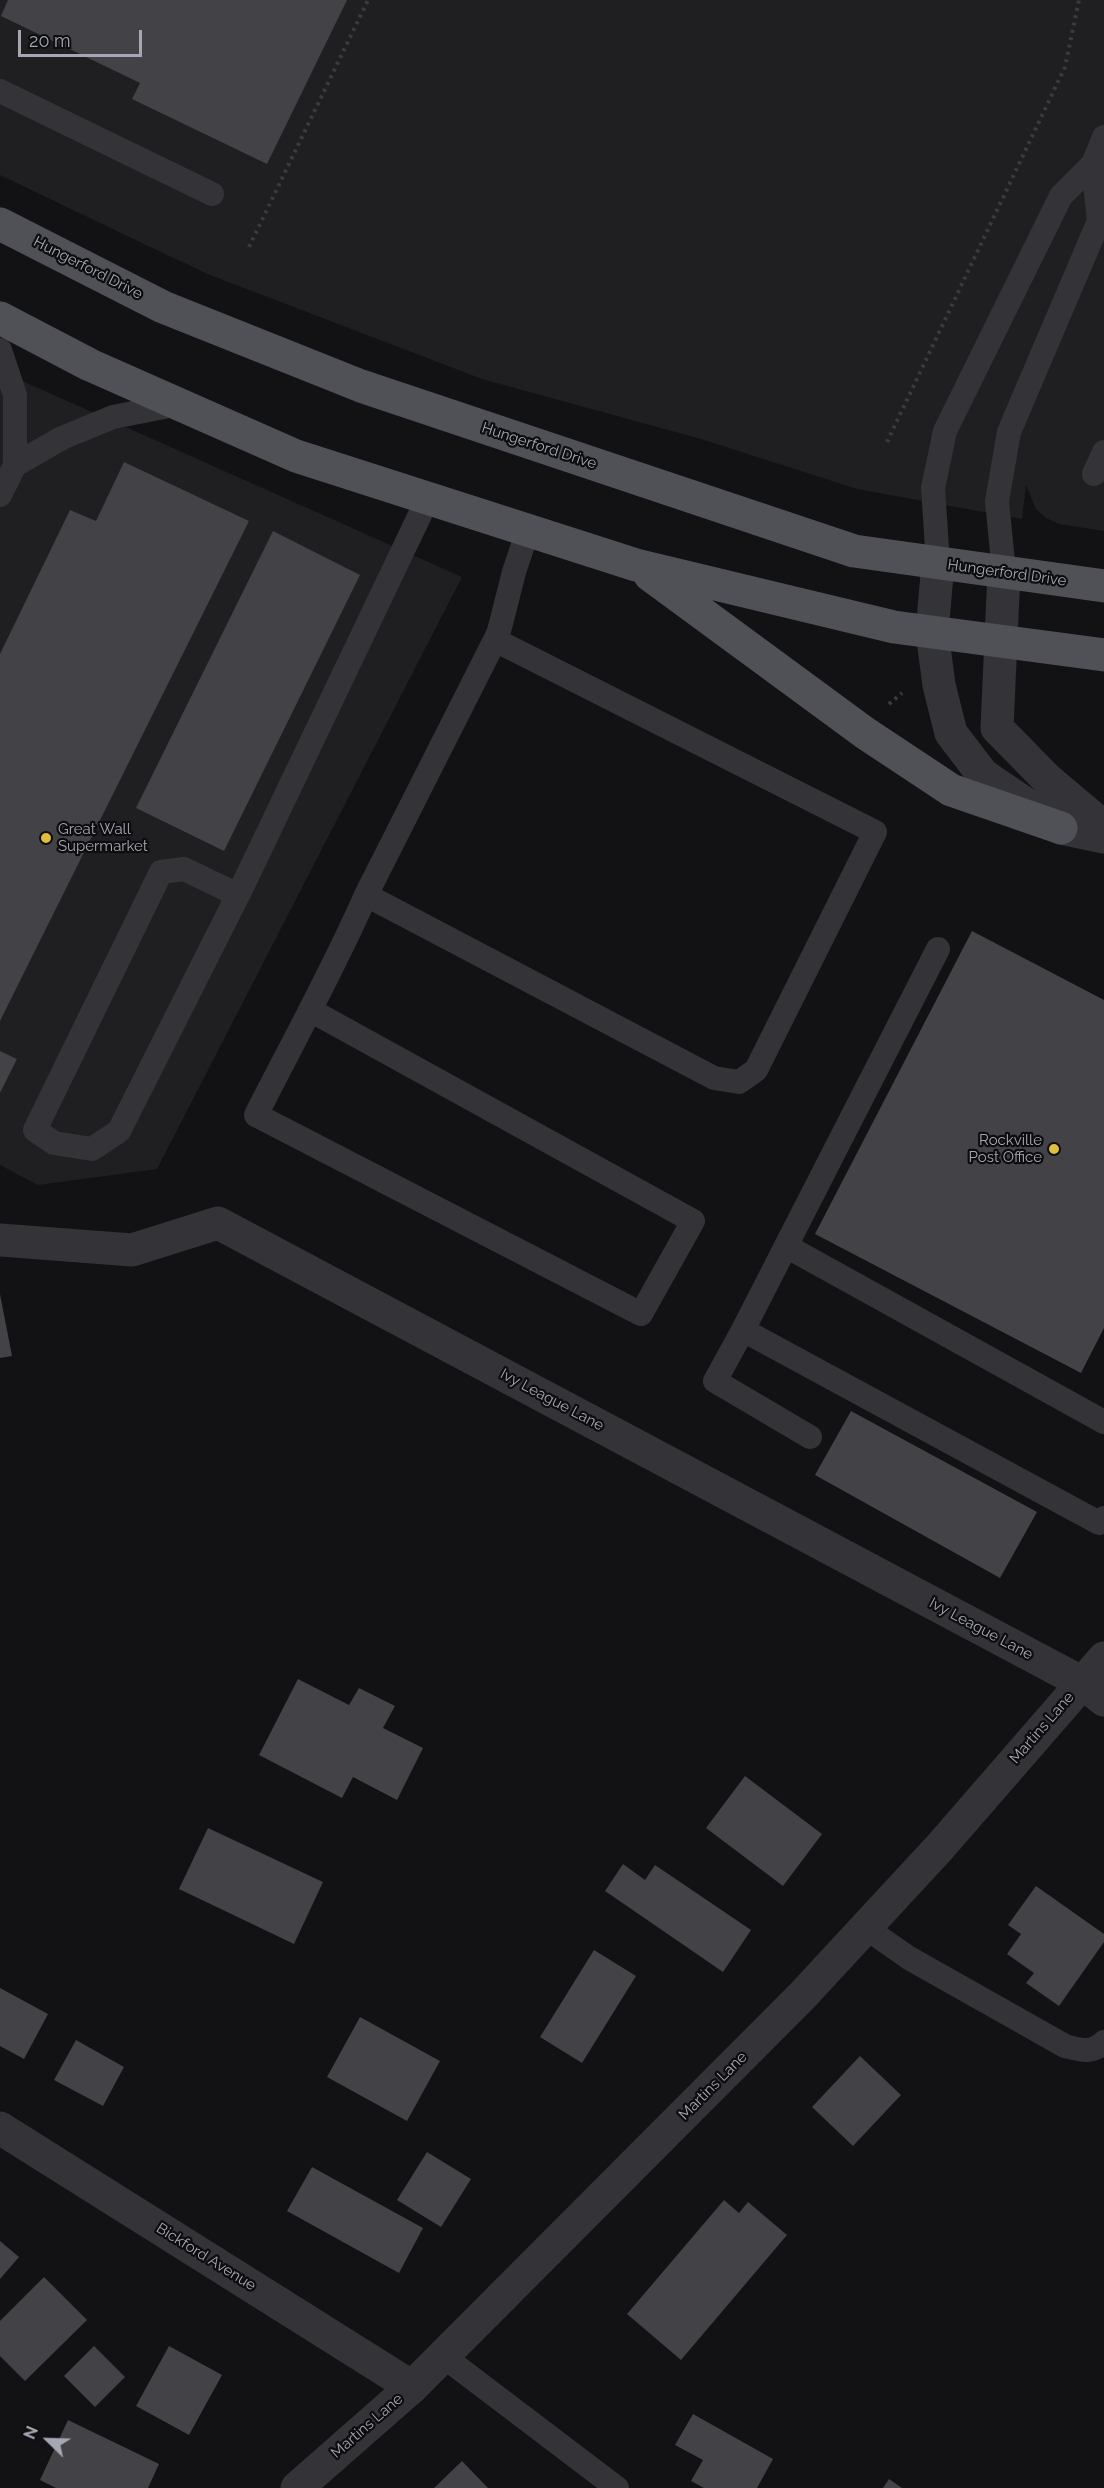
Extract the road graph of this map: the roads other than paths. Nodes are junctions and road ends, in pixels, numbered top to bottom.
1 (0, 91) edge
2 (1104, 137) edge
3 (1093, 164) junction
4 (212, 194) dead end
5 (0, 224) edge
6 (0, 318) edge
7 (0, 350) edge
8 (179, 404) junction
9 (1104, 452) edge
10 (15, 465) junction
11 (1094, 474) dead end
12 (0, 495) edge
13 (428, 498) junction
14 (528, 530) junction
15 (938, 563) junction
16 (636, 565) junction
17 (1004, 572) junction
18 (1104, 586) edge
19 (932, 632) junction
20 (495, 640) junction
21 (999, 641) junction
22 (1104, 656) edge
23 (1104, 826) edge
24 (1061, 828) junction
25 (1104, 837) edge
26 (238, 895) junction
27 (366, 896) junction
28 (938, 949) dead end
29 (310, 1010) junction
30 (0, 1240) edge
31 (786, 1246) junction
32 (744, 1330) junction
33 (1102, 1415) edge
34 (810, 1437) dead end
35 (1104, 1518) edge
36 (1104, 1658) edge
37 (1093, 1691) edge
38 (866, 1928) junction
39 (1104, 2042) edge
40 (0, 2128) edge
41 (443, 2356) junction
42 (412, 2387) junction
43 (297, 2488) edge
44 (617, 2488) edge

1 - 4 lane
2 - 3 lane
3 - 15 lane
3 - 17 lane
5 - 15 main road, Hungerford Drive
6 - 8 main road
7 - 10 lane
8 - 10 lane
8 - 13 main road
9 - 11 lane
10 - 12 lane
13 - 14 main road
13 - 26 lane
14 - 16 main road
14 - 20 lane
15 - 17 main road, Hungerford Drive
15 - 19 street
16 - 19 main road
16 - 24 main road
17 - 18 main road, Hungerford Drive
17 - 21 street
19 - 21 main road
19 - 24 street
20 - 27 lane
20 - 27 lane
21 - 22 main road
21 - 23 street
24 - 25 street
26 - 26 lane
27 - 29 lane
28 - 31 lane
29 - 29 lane
30 - 37 street, Ivy League Lane
31 - 32 lane
31 - 33 lane
32 - 34 lane
32 - 35 lane
36 - 37 street, Martins Lane
37 - 38 street, Martins Lane
38 - 39 lane
38 - 41 street, Martins Lane
40 - 42 street, Bickford Avenue
41 - 42 street, Martins Lane
41 - 44 lane
42 - 43 street, Martins Lane

